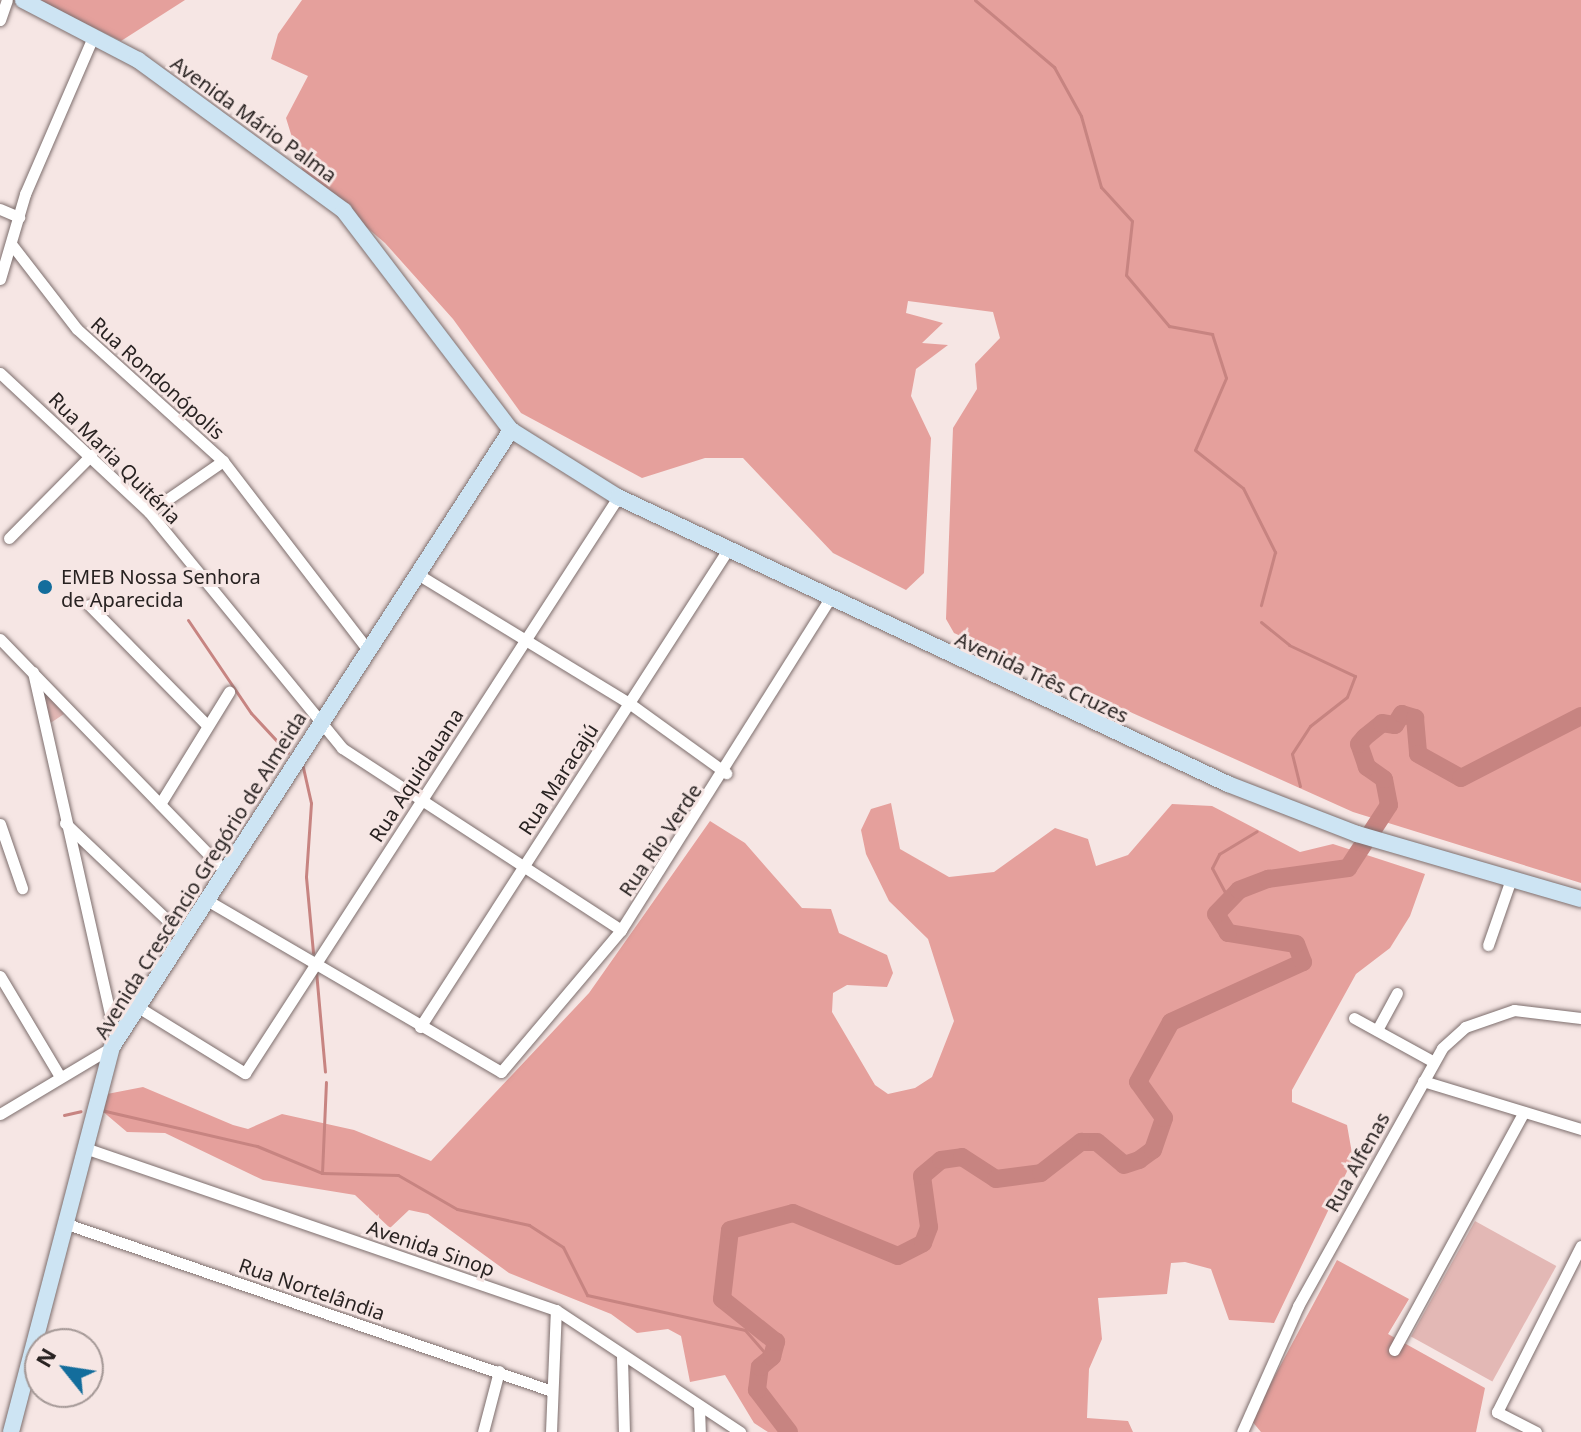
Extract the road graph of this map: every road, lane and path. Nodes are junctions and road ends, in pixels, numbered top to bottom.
1 (7, 0) edge
2 (23, 0) edge
3 (0, 20) edge
4 (93, 37) junction
5 (0, 209) edge
6 (19, 217) junction
7 (12, 245) junction
8 (0, 279) edge
9 (0, 373) edge
10 (511, 430) junction
11 (91, 455) junction
12 (223, 461) junction
13 (618, 497) junction
14 (149, 512) junction
15 (9, 538) dead end
16 (727, 551) junction
17 (419, 575) junction
18 (829, 600) junction
19 (89, 605) dead end
20 (526, 638) junction
21 (0, 639) edge
22 (368, 650) junction
23 (33, 672) junction
24 (229, 692) dead end
25 (629, 703) junction
26 (207, 725) junction
27 (317, 725) junction
28 (726, 773) junction
29 (420, 802) junction
30 (160, 804) junction
31 (65, 823) junction
32 (0, 824) edge
33 (522, 866) junction
34 (222, 868) junction
35 (1511, 879) junction
36 (22, 888) dead end
37 (205, 899) junction
38 (1581, 899) edge
39 (621, 930) junction
40 (183, 935) junction
41 (1488, 945) dead end
42 (315, 962) junction
43 (0, 976) edge
44 (1397, 993) dead end
45 (138, 1007) junction
46 (1354, 1018) dead end
47 (1581, 1018) edge
48 (420, 1027) junction
49 (1377, 1030) junction
50 (114, 1044) junction
51 (1434, 1062) junction
52 (59, 1075) junction
53 (1423, 1081) junction
54 (1524, 1112) junction
55 (0, 1114) edge
56 (1581, 1129) edge
57 (85, 1148) junction
58 (64, 1223) junction
59 (1581, 1246) edge
60 (556, 1310) junction
61 (1394, 1350) dead end
62 (622, 1357) junction
63 (499, 1371) junction
64 (549, 1390) junction
65 (699, 1407) junction
66 (11, 1432) edge
67 (483, 1432) edge
68 (551, 1432) edge
69 (624, 1432) edge
70 (700, 1432) edge
71 (740, 1432) edge
72 (1242, 1432) edge
73 (1536, 1432) edge

1 - 3 street
2 - 4 street, Avenida Mário Palma
4 - 6 street
4 - 10 street, Avenida Mário Palma
5 - 6 street
6 - 7 street
7 - 8 street
7 - 12 street, Rua Rondonópolis
9 - 11 street, Rua Maria Quitéria
10 - 13 street, Avenida Três Cruzes
10 - 17 street, Avenida Crescêncio Gregório de Almeida
11 - 14 street, Rua Maria Quitéria
11 - 15 street
12 - 14 street
12 - 22 street, Rua Rondonópolis
13 - 16 street, Avenida Três Cruzes
13 - 20 street, Rua Aquidauana
14 - 27 street, Rua Maria Quitéria
16 - 18 street, Avenida Três Cruzes
16 - 25 street, Rua Maracajú
17 - 20 street
17 - 22 street, Avenida Crescêncio Gregório de Almeida
18 - 28 street, Rua Rio Verde
18 - 35 street, Avenida Três Cruzes
19 - 26 street
20 - 25 street
20 - 29 street, Rua Aquidauana
21 - 23 street
22 - 27 street, Avenida Crescêncio Gregório de Almeida
23 - 30 street
23 - 31 street
24 - 26 street
25 - 28 street
25 - 33 street, Rua Maracajú
26 - 30 street
27 - 29 street, Rua Maria Quitéria
27 - 34 street, Avenida Crescêncio Gregório de Almeida
28 - 39 street, Rua Rio Verde
29 - 33 street, Rua Maria Quitéria
29 - 42 street, Rua Aquidauana
30 - 34 street
31 - 40 street
31 - 50 street
32 - 36 street
33 - 39 street, Rua Maria Quitéria
33 - 48 street, Rua Maracajú
34 - 37 street, Avenida Crescêncio Gregório de Almeida
35 - 38 street, Avenida Três Cruzes
35 - 41 street
37 - 40 street, Avenida Crescêncio Gregório de Almeida
37 - 42 street
39 - 48 street, Rua Rio Verde
40 - 45 street, Avenida Crescêncio Gregório de Almeida
42 - 45 street, Rua Aquidauana
42 - 48 street
43 - 52 street
44 - 49 street
45 - 50 street, Avenida Crescêncio Gregório de Almeida
46 - 49 street
47 - 51 street, Rua Alfenas
49 - 51 street
50 - 52 street
50 - 57 street, Avenida Crescêncio Gregório de Almeida
51 - 53 street, Rua Alfenas
52 - 55 street
53 - 54 street
53 - 72 street, Rua Alfenas
54 - 56 street
54 - 61 street
57 - 58 street, Avenida Crescêncio Gregório de Almeida
57 - 60 street, Avenida Sinop
58 - 63 street, Rua Nortelândia
58 - 66 street, Avenida Crescêncio Gregório de Almeida
59 - 73 street
60 - 62 street, Avenida Sinop
60 - 64 street
62 - 65 street, Avenida Sinop
62 - 69 street
63 - 64 street, Rua Nortelândia
63 - 67 street
64 - 68 street
65 - 70 street
65 - 71 street, Avenida Sinop

